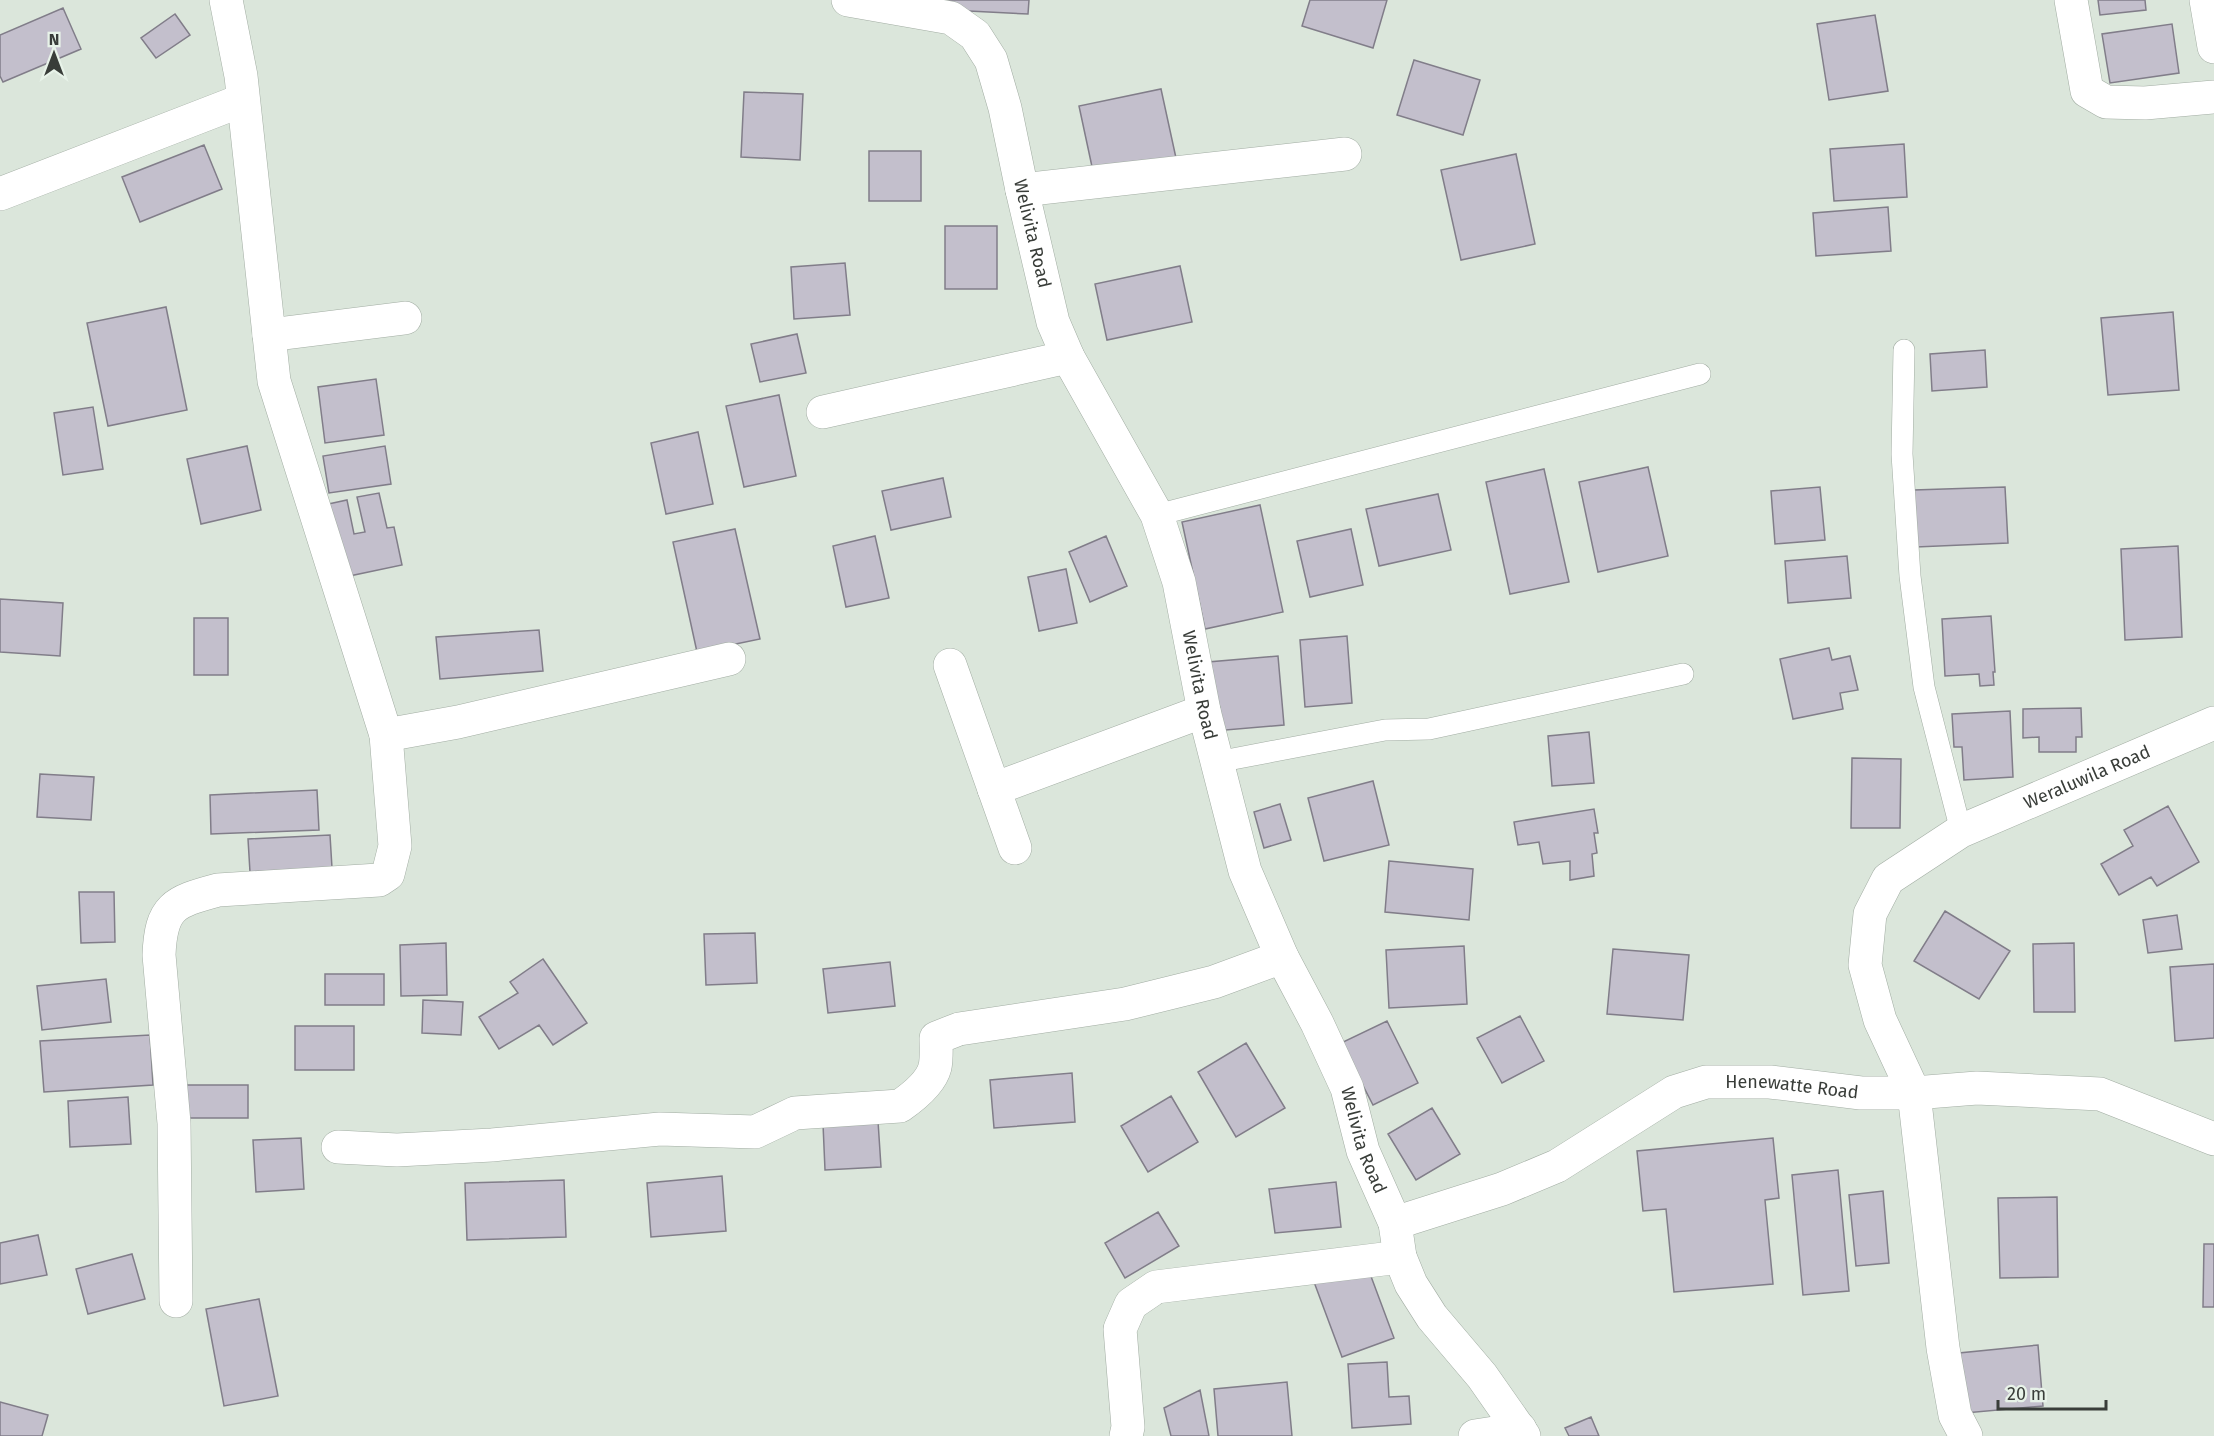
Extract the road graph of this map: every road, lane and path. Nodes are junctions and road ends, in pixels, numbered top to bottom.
1 (226, 0) edge
2 (848, 0) edge
3 (2071, 0) edge
4 (2206, 0) edge
5 (2214, 47) edge
6 (2214, 97) edge
7 (243, 100) junction
8 (1345, 154) dead end
9 (1022, 190) junction
10 (0, 194) edge
11 (405, 318) dead end
12 (269, 335) junction
13 (1904, 350) dead end
14 (1068, 357) junction
15 (1700, 374) dead end
16 (823, 412) dead end
17 (1157, 515) junction
18 (729, 659) dead end
19 (950, 665) dead end
20 (1683, 674) dead end
21 (1204, 711) junction
22 (2214, 723) edge
23 (386, 735) junction
24 (1217, 762) junction
25 (994, 789) junction
26 (1961, 831) junction
27 (1015, 848) dead end
28 (1282, 957) junction
29 (1914, 1093) junction
30 (2214, 1140) edge
31 (338, 1146) dead end
32 (1395, 1223) junction
33 (1400, 1257) junction
34 (176, 1301) dead end
35 (1522, 1433) edge
36 (1126, 1436) edge
37 (1475, 1436) edge
38 (1966, 1436) edge

1 - 7 street
2 - 9 street, Welivita Road
3 - 6 street
4 - 5 street
7 - 10 street
7 - 12 street
8 - 9 street
9 - 14 street, Welivita Road
11 - 12 street
12 - 23 street
13 - 26 lane
14 - 16 street
14 - 17 street, Welivita Road
15 - 17 lane
17 - 21 street, Welivita Road
18 - 23 street
19 - 25 street
20 - 24 lane
21 - 24 street, Welivita Road
21 - 25 street
22 - 26 street, Weraluwila Road
23 - 34 street
24 - 28 street, Welivita Road
25 - 27 street
26 - 29 street
28 - 31 street
28 - 32 street, Welivita Road
29 - 30 street, Henewatte Road
29 - 32 street, Henewatte Road
29 - 38 street
32 - 33 street, Welivita Road
33 - 35 street, Welivita Road
33 - 36 street
35 - 37 street

